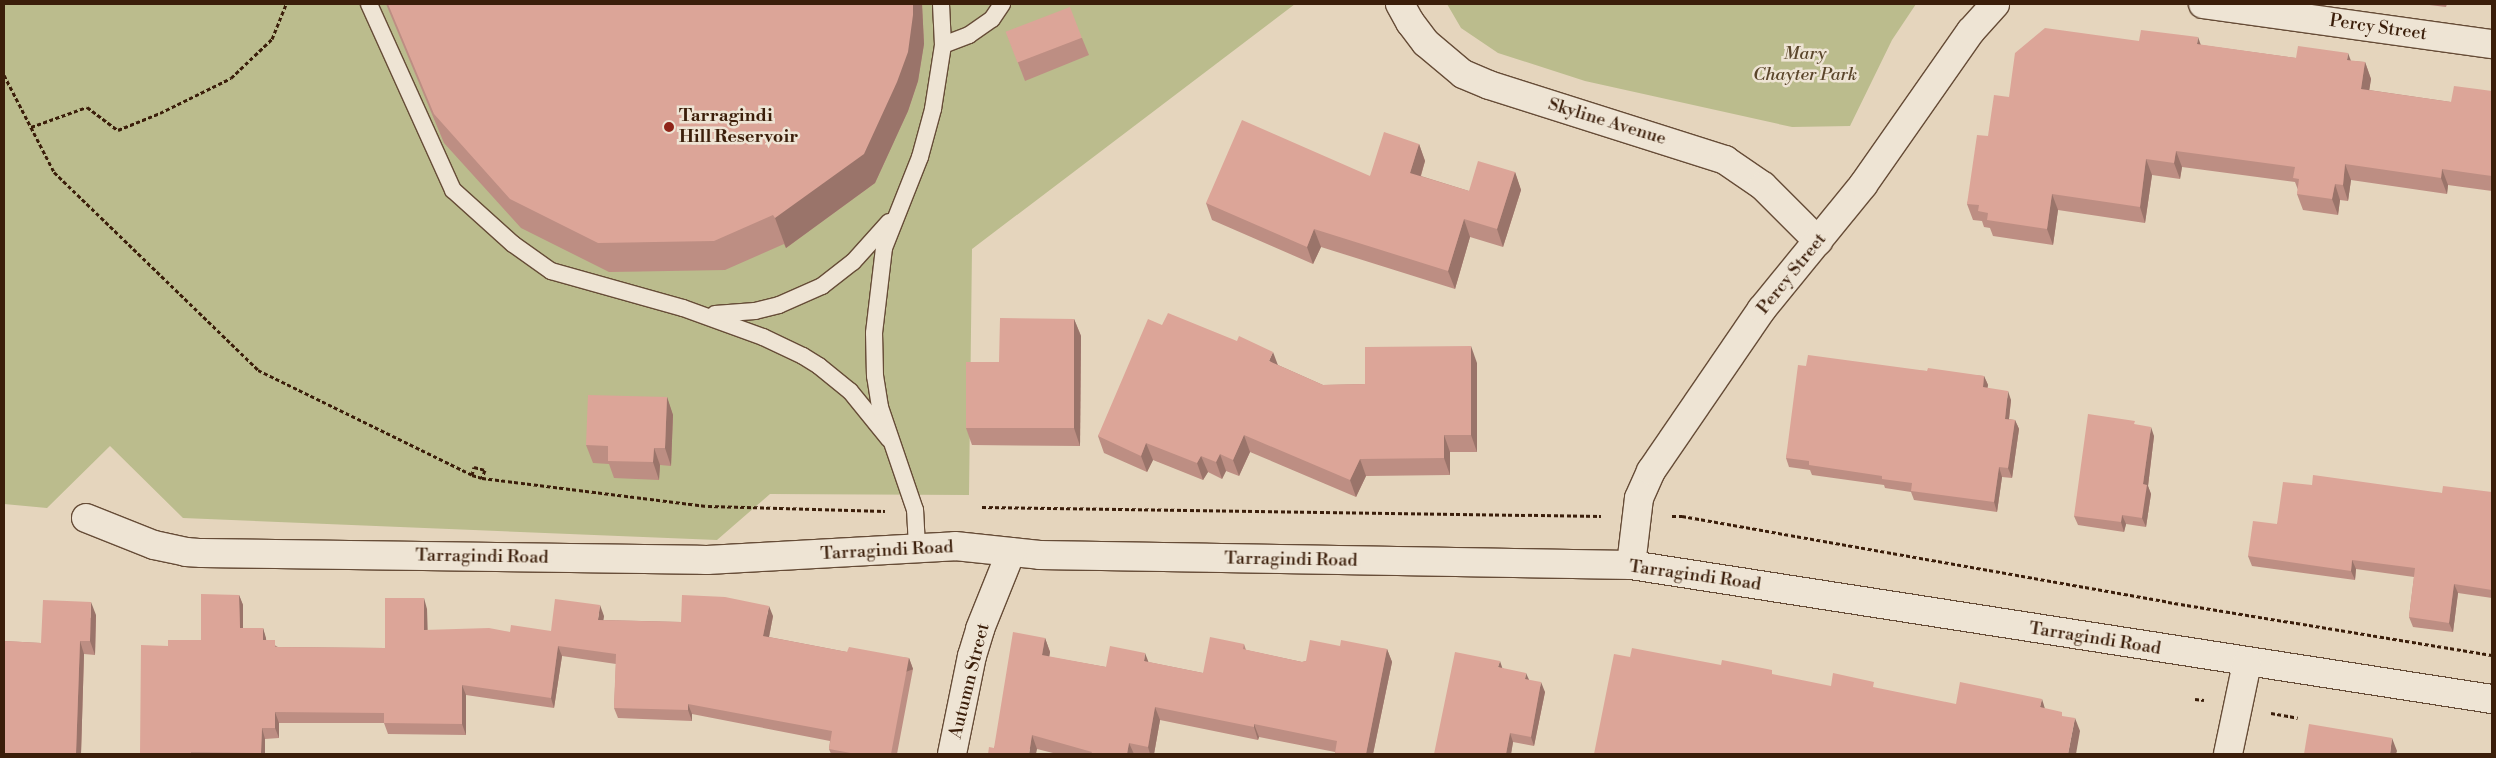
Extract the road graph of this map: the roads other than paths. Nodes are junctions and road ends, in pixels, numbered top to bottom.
1 (369, 4) edge
2 (941, 4) edge
3 (1002, 4) edge
4 (1400, 4) edge
5 (1995, 4) edge
6 (2203, 4) edge
7 (2492, 44) edge
8 (943, 46) junction
9 (900, 206) junction
10 (1818, 241) junction
11 (683, 308) junction
12 (889, 439) junction
13 (86, 518) dead end
14 (917, 547) junction
15 (1011, 552) junction
16 (1631, 565) junction
17 (2247, 662) junction
18 (2492, 699) edge
19 (952, 754) edge
20 (2228, 754) edge

1 - 11 lane
2 - 8 lane
3 - 8 lane
4 - 10 street, Skyline Avenue
5 - 10 street, Percy Street
6 - 7 street, Percy Street
8 - 9 lane
9 - 11 lane
9 - 12 lane
10 - 16 street, Percy Street
11 - 12 lane
12 - 14 lane
13 - 14 street, Tarragindi Road
14 - 15 street, Tarragindi Road
15 - 16 street, Tarragindi Road
15 - 19 street, Autumn Street
16 - 17 street, Tarragindi Road
17 - 18 street, Tarragindi Road
17 - 20 street

